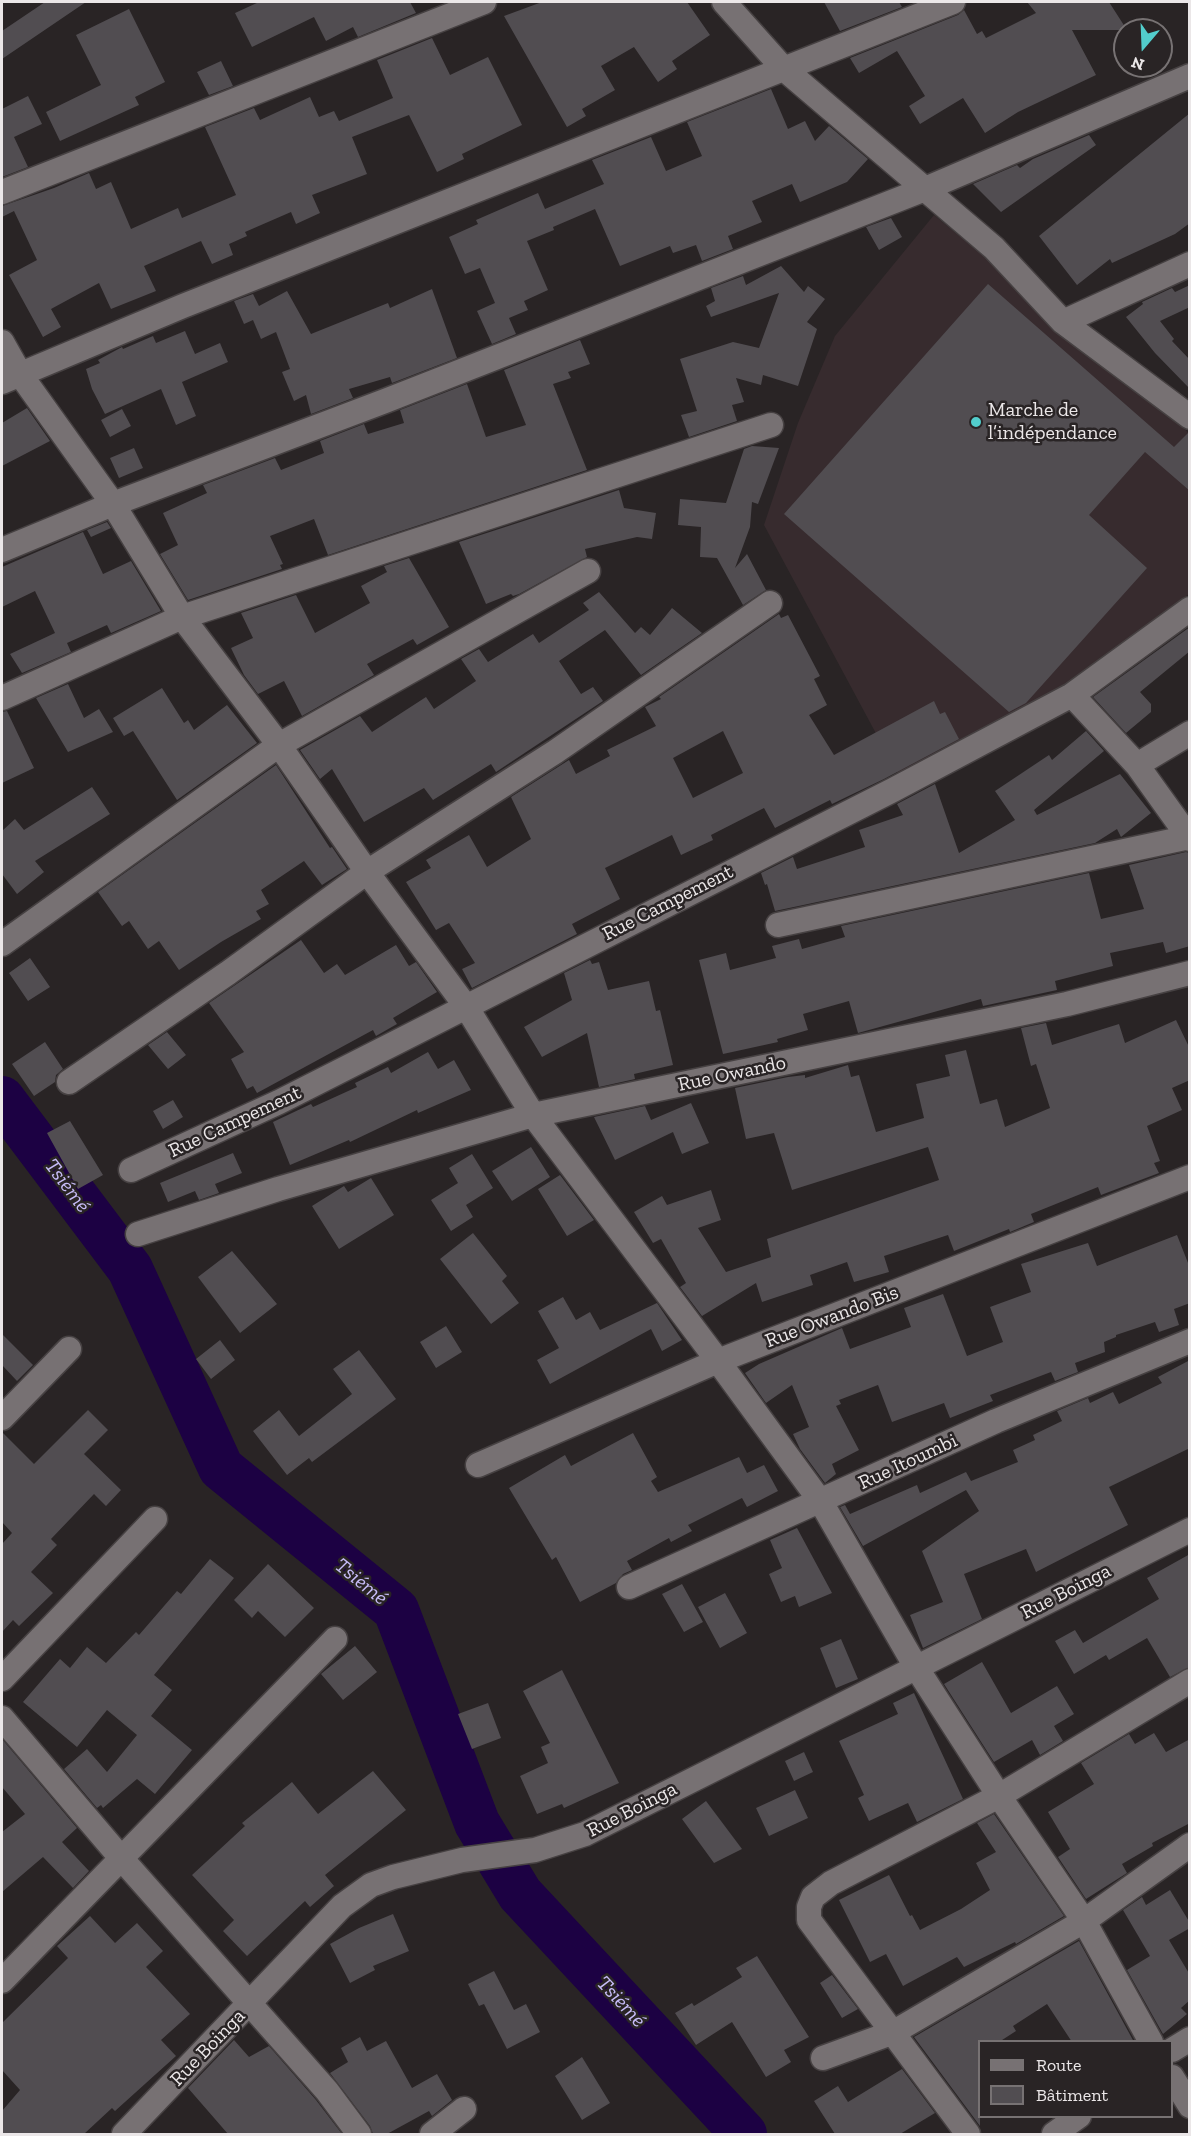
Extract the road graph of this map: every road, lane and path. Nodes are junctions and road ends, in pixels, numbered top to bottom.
1 (484, 2) edge
2 (724, 2) edge
3 (953, 2) edge
4 (783, 68) junction
5 (1190, 76) edge
6 (925, 189) junction
7 (2, 192) edge
8 (1190, 264) edge
9 (1063, 322) junction
10 (2, 342) edge
11 (11, 378) edge
12 (1188, 414) edge
13 (771, 425) dead end
14 (113, 504) junction
15 (2, 550) edge
16 (588, 571) dead end
17 (770, 603) dead end
18 (1190, 609) edge
19 (183, 617) junction
20 (1072, 695) junction
21 (2, 698) edge
22 (1190, 733) edge
23 (279, 746) junction
24 (1137, 765) junction
25 (1189, 837) edge
26 (367, 872) junction
27 (778, 925) dead end
28 (2, 944) edge
29 (1190, 973) edge
30 (467, 1008) junction
31 (69, 1082) dead end
32 (532, 1115) junction
33 (131, 1170) dead end
34 (1190, 1177) edge
35 (138, 1234) dead end
36 (1190, 1341) edge
37 (69, 1349) dead end
38 (718, 1361) junction
39 (2, 1418) edge
40 (478, 1465) dead end
41 (820, 1502) junction
42 (155, 1520) dead end
43 (1190, 1530) edge
44 (629, 1587) dead end
45 (336, 1639) dead end
46 (916, 1667) junction
47 (2, 1679) edge
48 (1190, 1681) edge
49 (2, 1718) edge
50 (999, 1796) junction
51 (1190, 1845) edge
52 (121, 1858) junction
53 (1084, 1921) junction
54 (2, 1981) edge
55 (252, 2004) junction
56 (894, 2031) junction
57 (1190, 2039) edge
58 (1150, 2040) edge
59 (1173, 2049) edge
60 (823, 2058) dead end
61 (1173, 2079) edge
62 (1190, 2106) edge
63 (464, 2109) dead end
64 (1076, 2118) edge
65 (124, 2134) edge
66 (359, 2134) edge
67 (432, 2134) edge
68 (968, 2134) edge
69 (1054, 2134) edge

1 - 7 street
2 - 4 street
3 - 4 street
4 - 6 street
4 - 11 street
5 - 6 street
6 - 9 street
6 - 14 street
8 - 9 street
9 - 12 street
10 - 11 street
11 - 14 street
13 - 19 street
14 - 15 street
14 - 19 street
16 - 23 street
17 - 26 street
18 - 20 street, Rue Campement
19 - 21 street
19 - 23 street
20 - 24 street
20 - 30 street, Rue Campement
22 - 24 street
23 - 26 street
23 - 28 street
24 - 25 street
25 - 27 street
26 - 30 street
26 - 31 street
29 - 32 street, Rue Owando
30 - 32 street
30 - 33 street, Rue Campement
32 - 35 street, Rue Owando
32 - 38 street
34 - 38 street, Rue Owando Bis
36 - 41 street, Rue Itoumbi
37 - 39 street
38 - 40 street, Rue Owando Bis
38 - 41 street
41 - 44 street, Rue Itoumbi
41 - 46 street
42 - 47 street
43 - 46 street, Rue Boinga
45 - 52 street
46 - 50 street
46 - 55 street, Rue Boinga
48 - 50 street
49 - 52 street
50 - 53 street
50 - 56 street
51 - 53 street
52 - 54 street
52 - 55 street
53 - 56 street
53 - 58 street
55 - 65 street, Rue Boinga
55 - 66 street
56 - 60 street
56 - 68 street
57 - 59 street
61 - 62 street
63 - 67 street
64 - 69 street

